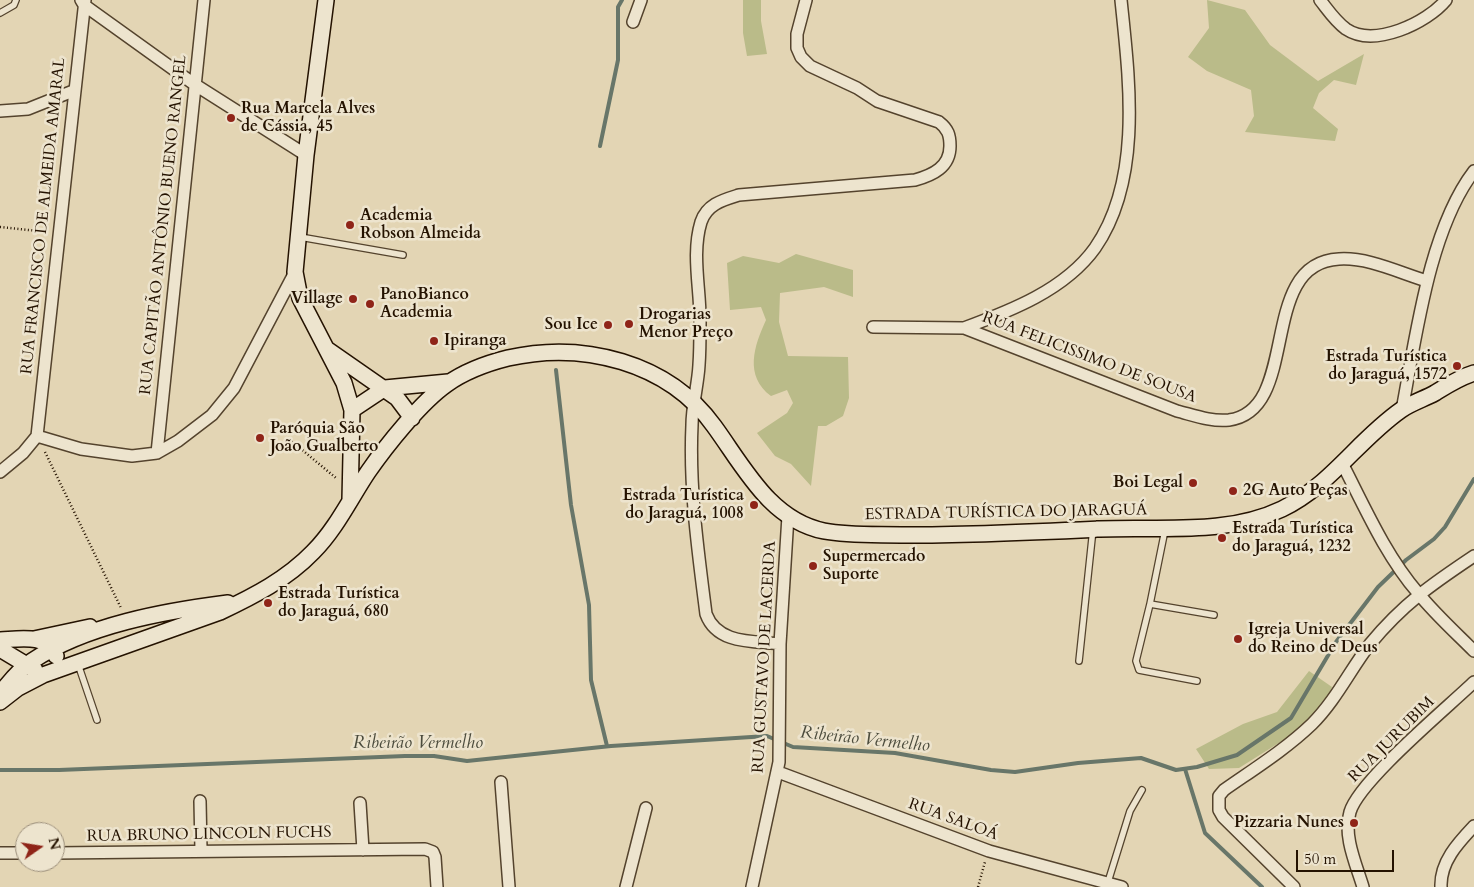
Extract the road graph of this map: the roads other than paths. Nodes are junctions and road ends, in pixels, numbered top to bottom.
1 (16, 0) edge
2 (204, 0) edge
3 (326, 0) edge
4 (641, 0) edge
5 (806, 0) edge
6 (1121, 0) edge
7 (1320, 0) edge
8 (1446, 0) edge
9 (83, 2) edge
10 (0, 13) edge
11 (633, 22) dead end
12 (194, 84) junction
13 (73, 91) junction
14 (0, 111) edge
15 (306, 155) junction
16 (1474, 171) edge
17 (297, 236) junction
18 (403, 255) dead end
19 (295, 272) junction
20 (1427, 281) junction
21 (873, 327) dead end
22 (964, 328) junction
23 (327, 349) junction
24 (1474, 374) edge
25 (448, 382) junction
26 (385, 388) junction
27 (694, 402) junction
28 (352, 410) junction
29 (1402, 410) junction
30 (412, 418) junction
31 (37, 436) junction
32 (157, 453) junction
33 (352, 456) junction
34 (1343, 464) junction
35 (369, 470) junction
36 (0, 472) edge
37 (350, 501) junction
38 (788, 516) junction
39 (1165, 527) junction
40 (1093, 529) junction
41 (1474, 556) edge
42 (1418, 594) junction
43 (245, 601) junction
44 (1150, 604) junction
45 (1214, 615) dead end
46 (109, 626) junction
47 (34, 639) junction
48 (0, 640) edge
49 (780, 644) junction
50 (0, 649) edge
51 (54, 650) junction
52 (1474, 651) edge
53 (1079, 661) dead end
54 (78, 664) junction
55 (27, 665) junction
56 (49, 673) junction
57 (1196, 682) dead end
58 (1474, 682) edge
59 (0, 695) edge
60 (0, 702) edge
61 (97, 720) dead end
62 (778, 767) junction
63 (501, 782) dead end
64 (1142, 790) dead end
65 (200, 801) dead end
66 (360, 803) dead end
67 (646, 808) dead end
68 (1474, 826) edge
69 (201, 850) junction
70 (363, 850) junction
71 (15, 853) edge
72 (65, 853) edge
73 (0, 854) edge
74 (1107, 885) edge
75 (437, 887) edge
76 (509, 887) edge
77 (626, 887) edge
78 (752, 887) edge
79 (1122, 887) edge
80 (1294, 887) edge
81 (1363, 887) edge
82 (1441, 887) edge

1 - 10 lane
2 - 12 street, RUA CAPITÃO ANTÔNIO BUENO RANGEL
3 - 15 main road
4 - 11 street
5 - 27 street
6 - 22 street
7 - 8 street
9 - 12 street
9 - 13 street, RUA FRANCISCO DE ALMEIDA AMARAL
12 - 15 street
12 - 32 street, RUA CAPITÃO ANTÔNIO BUENO RANGEL
13 - 14 street
13 - 31 street, RUA FRANCISCO DE ALMEIDA AMARAL
15 - 17 main road
16 - 20 street
17 - 18 lane
17 - 19 main road
19 - 23 main road
19 - 32 street
20 - 22 street, RUA FELICISSIMO DE SOUSA
20 - 29 street
21 - 22 street, RUA FELICISSIMO DE SOUSA
23 - 26 main road
23 - 28 main road
24 - 29 main road, ESTRADA TURÍSTICA DO JARAGUÁ
25 - 26 main road
25 - 27 main road, ESTRADA TURÍSTICA DO JARAGUÁ
25 - 30 main road, ESTRADA TURÍSTICA DO JARAGUÁ
26 - 28 main road
26 - 30 main road
27 - 38 main road, ESTRADA TURÍSTICA DO JARAGUÁ
27 - 49 street
28 - 33 main road
29 - 34 main road, ESTRADA TURÍSTICA DO JARAGUÁ
30 - 35 main road, ESTRADA TURÍSTICA DO JARAGUÁ
31 - 32 street
31 - 36 street
33 - 35 main road
33 - 37 main road
34 - 39 main road, ESTRADA TURÍSTICA DO JARAGUÁ
34 - 42 street
35 - 37 main road, ESTRADA TURÍSTICA DO JARAGUÁ
37 - 43 main road, ESTRADA TURÍSTICA DO JARAGUÁ
38 - 40 main road, ESTRADA TURÍSTICA DO JARAGUÁ
38 - 49 street, RUA GUSTAVO DE LACERDA
39 - 40 main road, ESTRADA TURÍSTICA DO JARAGUÁ
39 - 44 lane
40 - 53 lane
41 - 42 street
42 - 52 street
42 - 80 street
43 - 46 main road, ESTRADA TURÍSTICA DO JARAGUÁ
43 - 54 main road, ESTRADA TURÍSTICA DO JARAGUÁ
44 - 45 lane
44 - 57 lane
46 - 47 main road
46 - 51 main road, ESTRADA TURÍSTICA DO JARAGUÁ
47 - 48 main road
47 - 51 main road
49 - 62 street, RUA GUSTAVO DE LACERDA
50 - 55 main road
51 - 55 main road, ESTRADA TURÍSTICA DO JARAGUÁ
51 - 56 main road
54 - 56 main road, ESTRADA TURÍSTICA DO JARAGUÁ
54 - 61 lane
55 - 56 main road
55 - 59 main road, ESTRADA TURÍSTICA DO JARAGUÁ
56 - 60 main road, ESTRADA TURÍSTICA DO JARAGUÁ
58 - 81 street, RUA JURUBIM
62 - 74 street, RUA SALOÁ
62 - 78 street, RUA GUSTAVO DE LACERDA
63 - 76 street
64 - 74 lane
65 - 69 street
66 - 70 street
67 - 77 street
68 - 82 street
69 - 70 street, RUA BRUNO LINCOLN FUCHS
69 - 72 street, RUA BRUNO LINCOLN FUCHS
70 - 75 street, RUA BRUNO LINCOLN FUCHS
71 - 73 street
74 - 79 street, RUA SALOÁ

